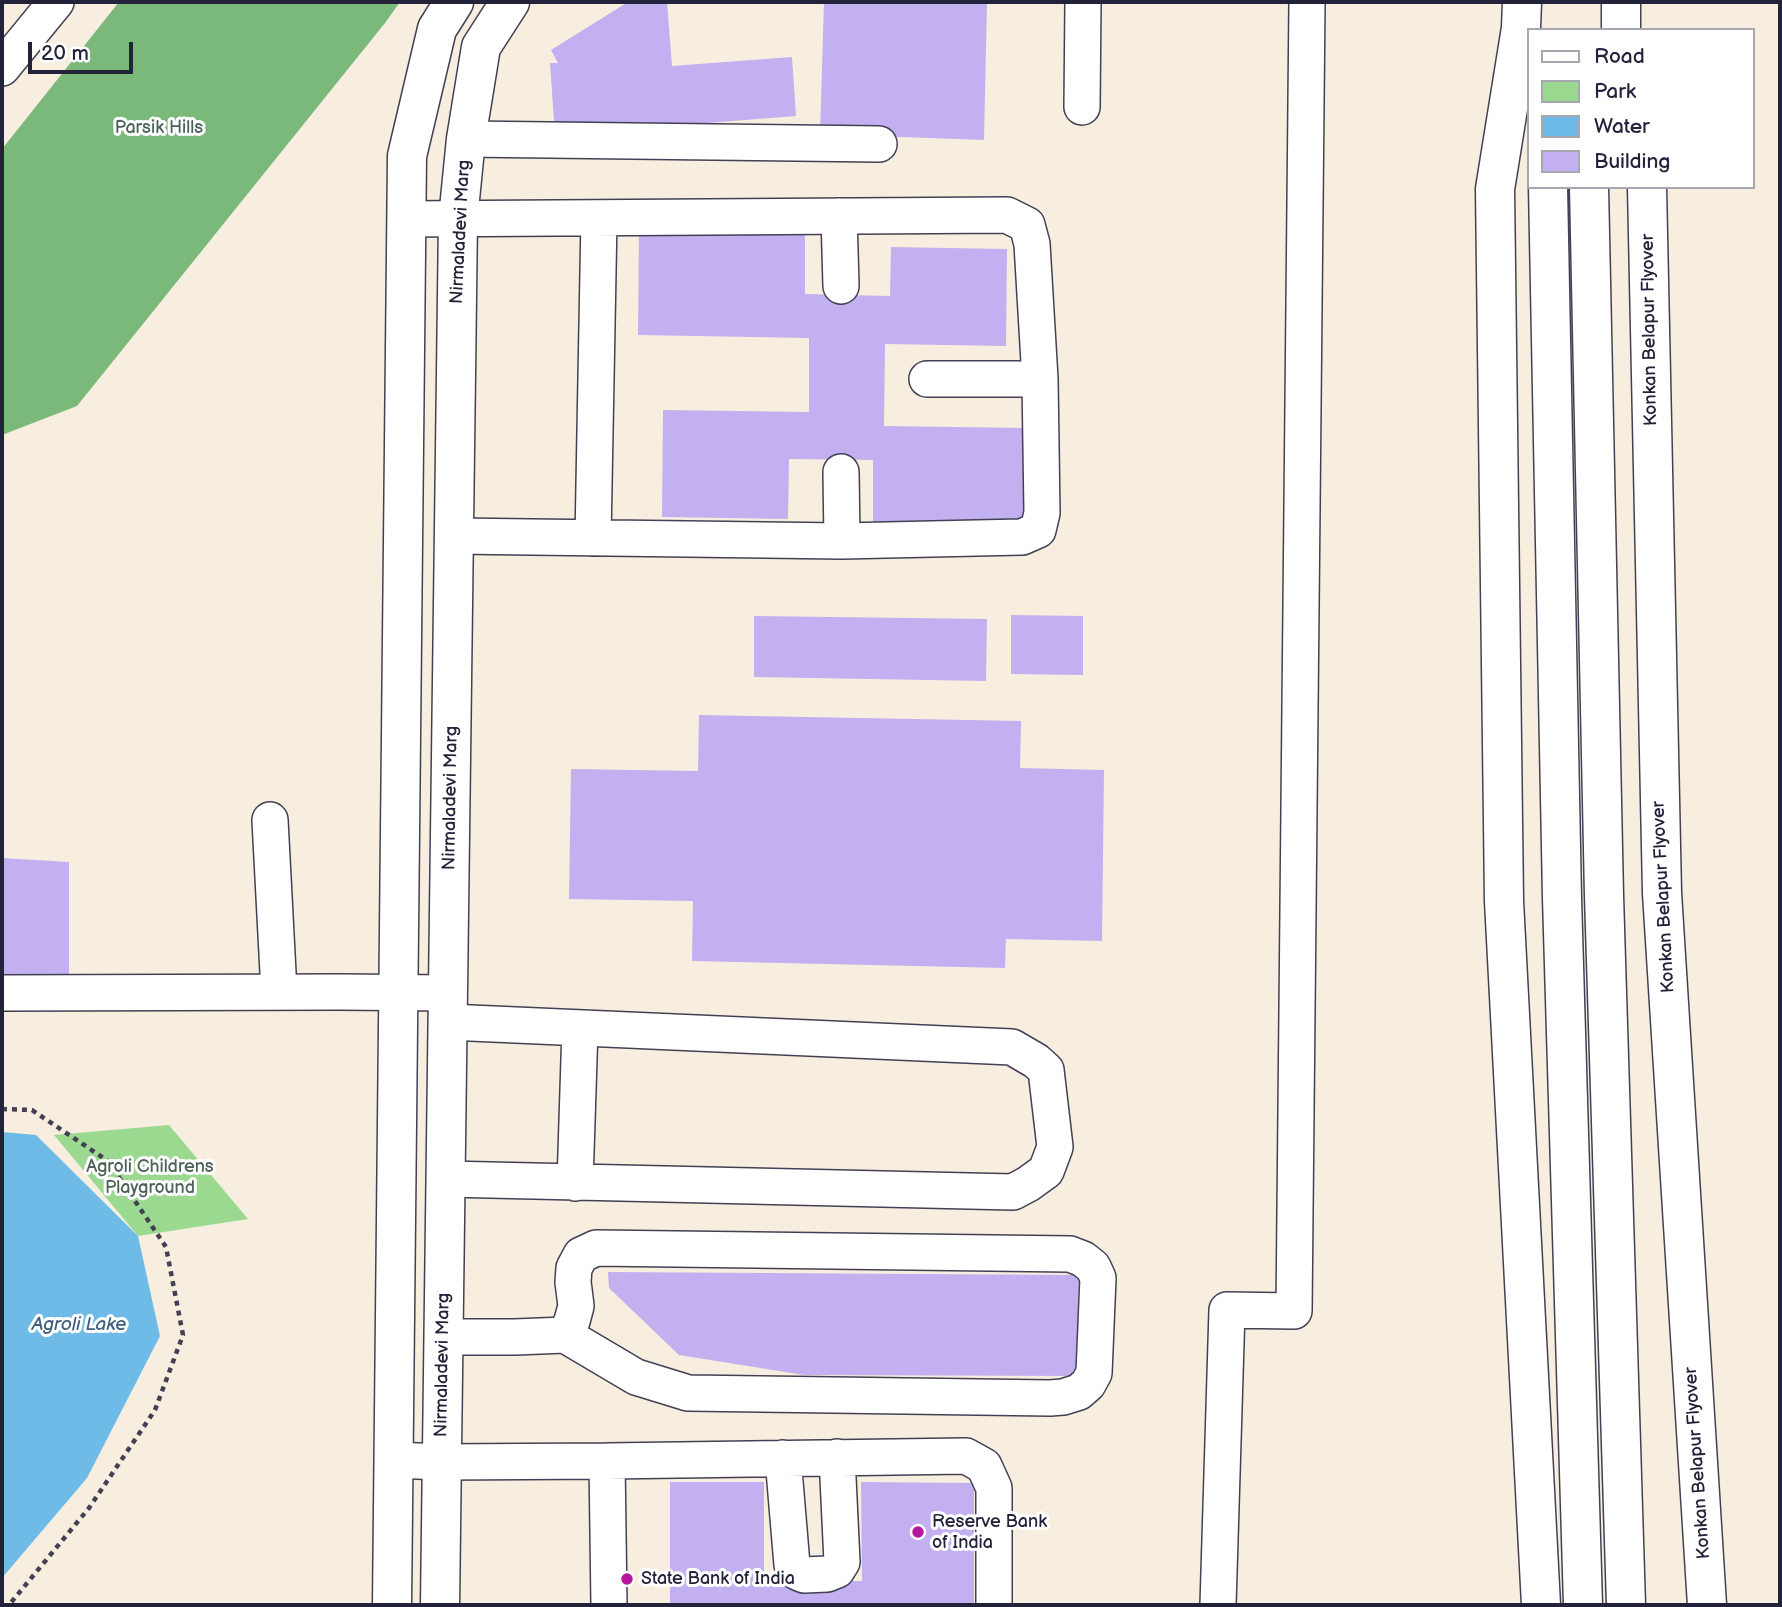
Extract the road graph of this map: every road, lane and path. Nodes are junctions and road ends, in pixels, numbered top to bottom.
1 (56, 2) edge
2 (454, 2) edge
3 (510, 2) edge
4 (1083, 2) edge
5 (1307, 2) edge
6 (1622, 2) edge
7 (1521, 15) edge
8 (1621, 28) edge
9 (1526, 55) edge
10 (2, 68) edge
11 (1082, 107) dead end
12 (466, 139) junction
13 (879, 144) dead end
14 (1548, 189) edge
15 (1589, 189) edge
16 (1647, 189) edge
17 (839, 216) junction
18 (599, 218) junction
19 (406, 219) junction
20 (458, 219) junction
21 (841, 286) dead end
22 (927, 379) dead end
23 (1040, 379) junction
24 (841, 472) dead end
25 (454, 536) junction
26 (593, 538) junction
27 (842, 541) junction
28 (270, 820) dead end
29 (279, 992) junction
30 (398, 992) junction
31 (2, 993) edge
32 (448, 1007) junction
33 (580, 1028) junction
34 (2, 1109) edge
35 (446, 1179) junction
36 (575, 1183) junction
37 (565, 1335) junction
38 (443, 1337) junction
39 (837, 1457) junction
40 (783, 1458) junction
41 (394, 1460) junction
42 (607, 1461) junction
43 (441, 1462) junction
44 (1582, 1603) edge
45 (9, 1605) edge
46 (392, 1605) edge
47 (440, 1605) edge
48 (609, 1605) edge
49 (994, 1605) edge
50 (1218, 1605) edge
51 (1541, 1605) edge
52 (1626, 1605) edge
53 (1707, 1605) edge

1 - 10 lane
2 - 19 main road
3 - 12 main road, Nirmaladevi Marg
4 - 11 lane
5 - 50 lane
6 - 8 main road
7 - 9 main road
7 - 51 main road
12 - 13 lane
12 - 20 main road, Nirmaladevi Marg
14 - 44 main road
15 - 52 main road
16 - 53 main road, Konkan Belapur Flyover
17 - 18 lane
17 - 21 lane
17 - 23 lane
18 - 20 lane
18 - 26 lane
19 - 20 lane
19 - 30 main road
20 - 25 main road, Nirmaladevi Marg
22 - 23 lane
23 - 27 lane
24 - 27 lane
25 - 26 lane
25 - 32 main road, Nirmaladevi Marg
26 - 27 lane
28 - 29 lane
29 - 30 lane
29 - 31 lane
30 - 32 lane
30 - 41 main road
32 - 33 lane
32 - 35 main road, Nirmaladevi Marg
33 - 36 lane
33 - 36 lane
34 - 45 path
35 - 36 lane
35 - 38 main road, Nirmaladevi Marg
37 - 37 lane
37 - 38 lane
38 - 43 main road, Nirmaladevi Marg
39 - 40 lane
39 - 40 lane
39 - 49 lane
40 - 42 lane
41 - 43 lane
41 - 46 main road
42 - 43 lane
42 - 48 lane
43 - 47 main road, Nirmaladevi Marg

